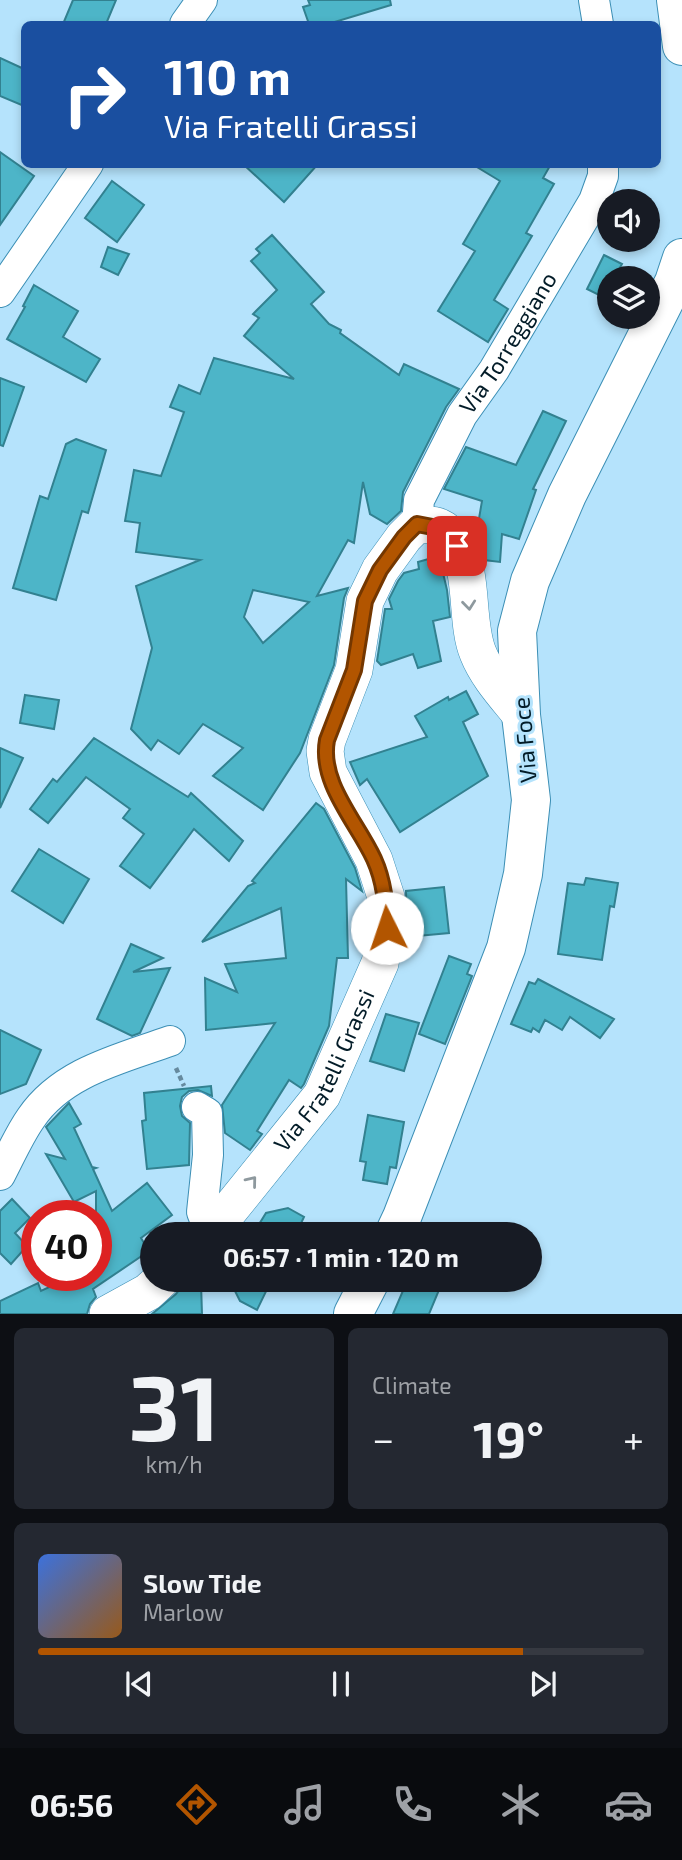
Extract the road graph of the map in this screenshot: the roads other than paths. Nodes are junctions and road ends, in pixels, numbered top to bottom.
1 (202, 0) edge
2 (594, 0) edge
3 (676, 0) edge
4 (187, 21) edge
5 (598, 21) edge
6 (682, 46) edge
7 (86, 168) edge
8 (603, 168) edge
9 (682, 258) edge
10 (0, 292) edge
11 (417, 524) junction
12 (521, 715) junction
13 (170, 1041) road end
14 (197, 1107) road end
15 (0, 1175) edge
16 (206, 1222) edge
17 (219, 1222) edge
18 (400, 1222) edge
19 (148, 1292) edge
20 (364, 1292) edge
21 (108, 1314) edge
22 (353, 1314) edge

1 - 4 street
2 - 5 street
3 - 6 main road
7 - 10 street
8 - 11 street, Via Torreggiano
9 - 12 main road, Via Foce
11 -> 12 street
17 -> 11 street, Via Fratelli Grassi
12 - 18 main road, Via Foce
13 - 15 street
14 - 16 street
19 - 21 street
20 - 22 main road

